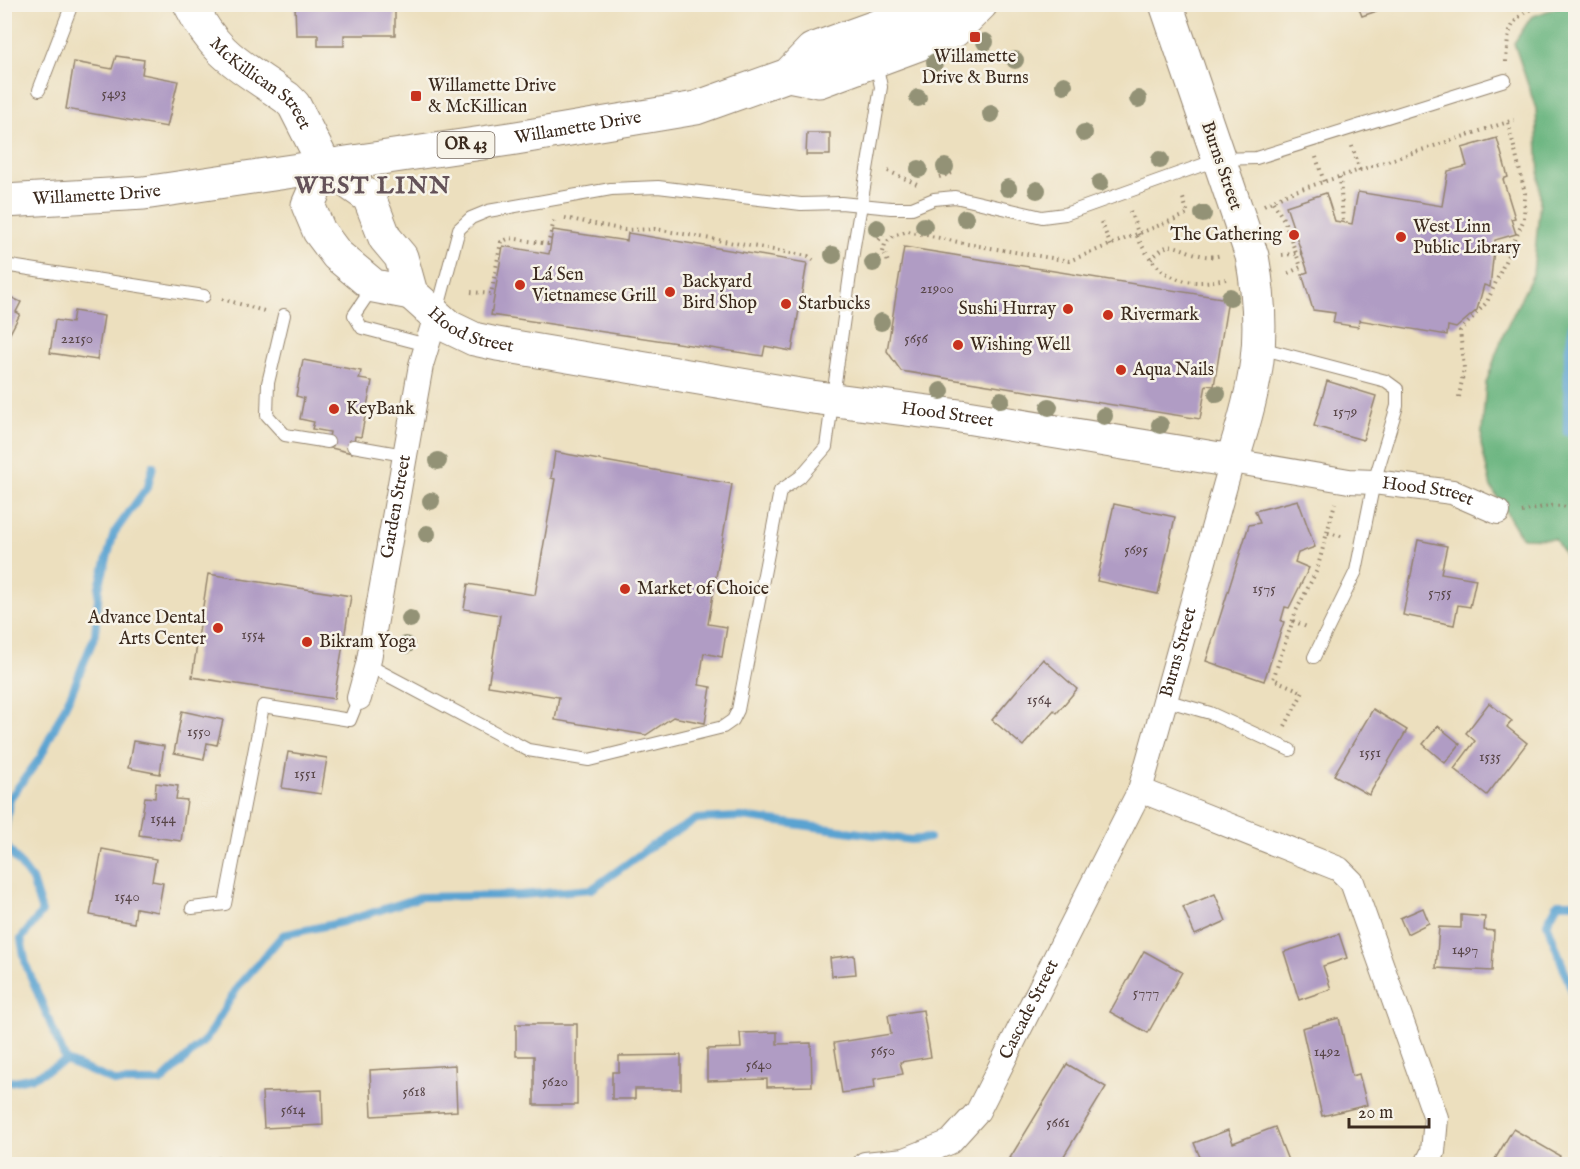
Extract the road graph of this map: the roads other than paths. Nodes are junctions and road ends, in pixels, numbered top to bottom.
1 (72, 4) edge
2 (190, 4) edge
3 (1166, 4) edge
4 (974, 5) edge
5 (929, 6) edge
6 (876, 60) junction
7 (788, 75) junction
8 (1505, 80) road end
9 (39, 90) dead end
10 (1218, 159) junction
11 (325, 166) junction
12 (4, 201) edge
13 (862, 205) junction
14 (4, 265) edge
15 (374, 286) junction
16 (411, 293) junction
17 (204, 296) road end
18 (284, 315) dead end
19 (431, 330) junction
20 (1259, 348) junction
21 (831, 399) junction
22 (328, 442) dead end
23 (353, 446) dead end
24 (404, 455) junction
25 (1232, 461) junction
26 (1374, 482) junction
27 (1508, 513) road end
28 (1314, 657) dead end
29 (368, 665) junction
30 (359, 698) joint
31 (1165, 700) junction
32 (1290, 750) dead end
33 (1140, 790) junction
34 (192, 908) dead end
35 (865, 1164) edge
36 (1426, 1164) edge

1 - 9 lane
2 - 11 street, McKillican Street
3 - 10 street, Burns Street
4 - 6 street
5 - 7 street, Willamette Drive / OR 43
6 - 7 street
6 - 13 lane
7 - 11 street, Willamette Drive / OR 43
8 - 10 lane
10 - 13 lane
10 - 20 street, Burns Street
11 - 12 street, Willamette Drive / OR 43
11 - 15 street
11 - 16 street, Hood Street
13 - 19 lane
13 - 21 lane
14 - 17 lane
15 - 16 street, Hood Street
15 - 19 lane
16 - 19 street, Hood Street
18 - 22 lane
19 - 21 street, Hood Street
19 - 24 street, Garden Street
20 - 25 street, Burns Street
20 - 26 lane
21 - 25 street, Hood Street
21 - 29 lane
23 - 24 lane
24 - 29 street, Garden Street
25 - 26 street, Hood Street
25 - 31 street, Burns Street
26 - 27 street, Hood Street
26 - 28 lane
29 - 30 street, Garden Street
30 - 34 lane
31 - 32 lane
31 - 33 street, Burns Street
33 - 35 street, Cascade Street
33 - 36 street

